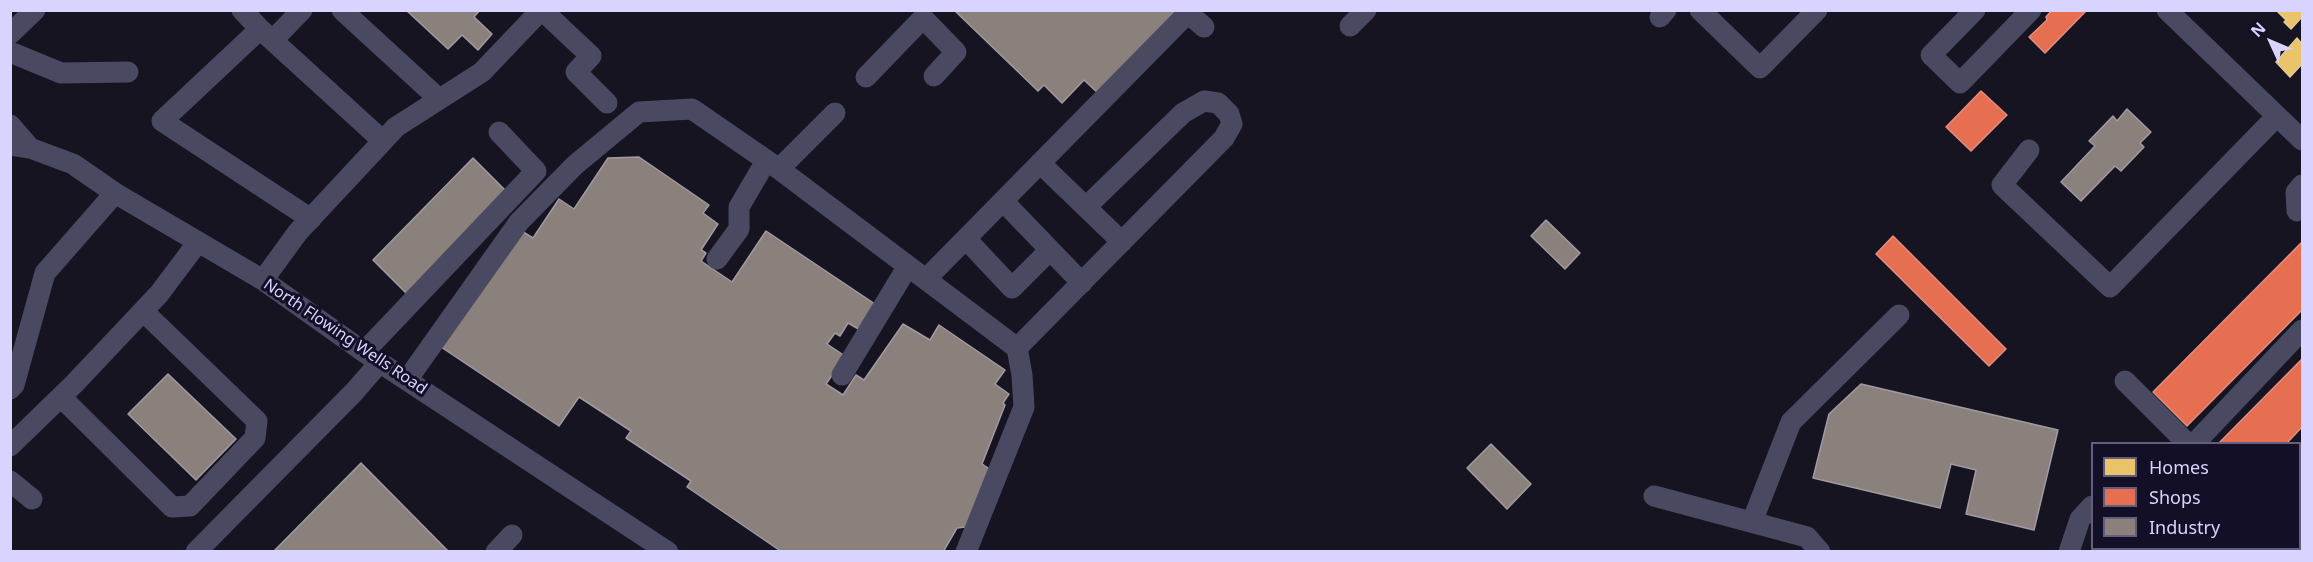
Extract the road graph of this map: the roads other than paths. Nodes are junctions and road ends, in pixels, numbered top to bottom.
1 (35, 10) edge
2 (242, 10) edge
3 (302, 10) edge
4 (342, 10) edge
5 (541, 10) edge
6 (1366, 10) edge
7 (1700, 10) edge
8 (1817, 10) edge
9 (1975, 10) edge
10 (2031, 10) edge
11 (2167, 10) edge
12 (1350, 26) dead end
13 (1204, 27) dead end
14 (10, 34) edge
15 (266, 34) junction
16 (10, 52) edge
17 (128, 72) dead end
18 (934, 76) dead end
19 (866, 77) dead end
20 (439, 99) junction
21 (607, 103) dead end
22 (835, 113) dead end
23 (2277, 116) junction
24 (10, 124) edge
25 (499, 132) dead end
26 (2302, 140) edge
27 (383, 141) junction
28 (20, 146) edge
29 (2029, 150) dead end
30 (1040, 163) junction
31 (773, 165) junction
32 (2302, 185) edge
33 (115, 193) junction
34 (1003, 201) junction
35 (1086, 207) junction
36 (2297, 211) dead end
37 (311, 219) junction
38 (966, 239) junction
39 (198, 242) junction
40 (1122, 242) junction
41 (1050, 250) junction
42 (717, 259) dead end
43 (908, 266) junction
44 (926, 279) junction
45 (263, 280) junction
46 (1082, 283) junction
47 (143, 310) junction
48 (1899, 315) dead end
49 (2302, 330) edge
50 (1017, 348) junction
51 (372, 357) junction
52 (842, 375) dead end
53 (407, 380) junction
54 (2125, 381) dead end
55 (10, 389) edge
56 (61, 397) junction
57 (2186, 442) edge
58 (2196, 442) edge
59 (10, 446) edge
60 (10, 481) edge
61 (1654, 496) dead end
62 (32, 499) dead end
63 (2091, 507) edge
64 (1752, 522) junction
65 (512, 535) dead end
66 (656, 548) edge
67 (196, 552) edge
68 (496, 552) edge
69 (966, 552) edge
70 (1820, 552) edge
71 (2069, 552) edge

1 - 14 street
2 - 15 street
3 - 15 street
4 - 20 street
5 - 20 street
5 - 21 street
6 - 12 street
7 - 8 street
9 - 10 street
11 - 23 street
13 - 30 street
15 - 27 street
15 - 37 street
16 - 17 street
18 - 19 street
20 - 27 street
22 - 31 street
23 - 26 street
23 - 29 street
24 - 28 street
25 - 51 street
27 - 37 street
28 - 33 street, North Flowing Wells Road
30 - 34 street
30 - 35 street
31 - 42 street
31 - 43 street
31 - 53 street
32 - 36 street
33 - 39 street, North Flowing Wells Road
33 - 55 street
34 - 38 street
34 - 41 street
35 - 40 street
35 - 40 street
37 - 45 street
38 - 41 street
38 - 44 street
39 - 45 street, North Flowing Wells Road
39 - 47 street
40 - 46 street
41 - 46 street
43 - 44 street
43 - 52 street
44 - 50 street
45 - 51 street, North Flowing Wells Road
46 - 50 street
47 - 56 street
47 - 56 street
48 - 64 street
49 - 58 street
50 - 69 street
51 - 53 street, North Flowing Wells Road
51 - 67 street
53 - 66 street, North Flowing Wells Road
54 - 57 street
56 - 59 street
60 - 62 street
61 - 64 street
63 - 71 street
64 - 70 street
65 - 68 street

